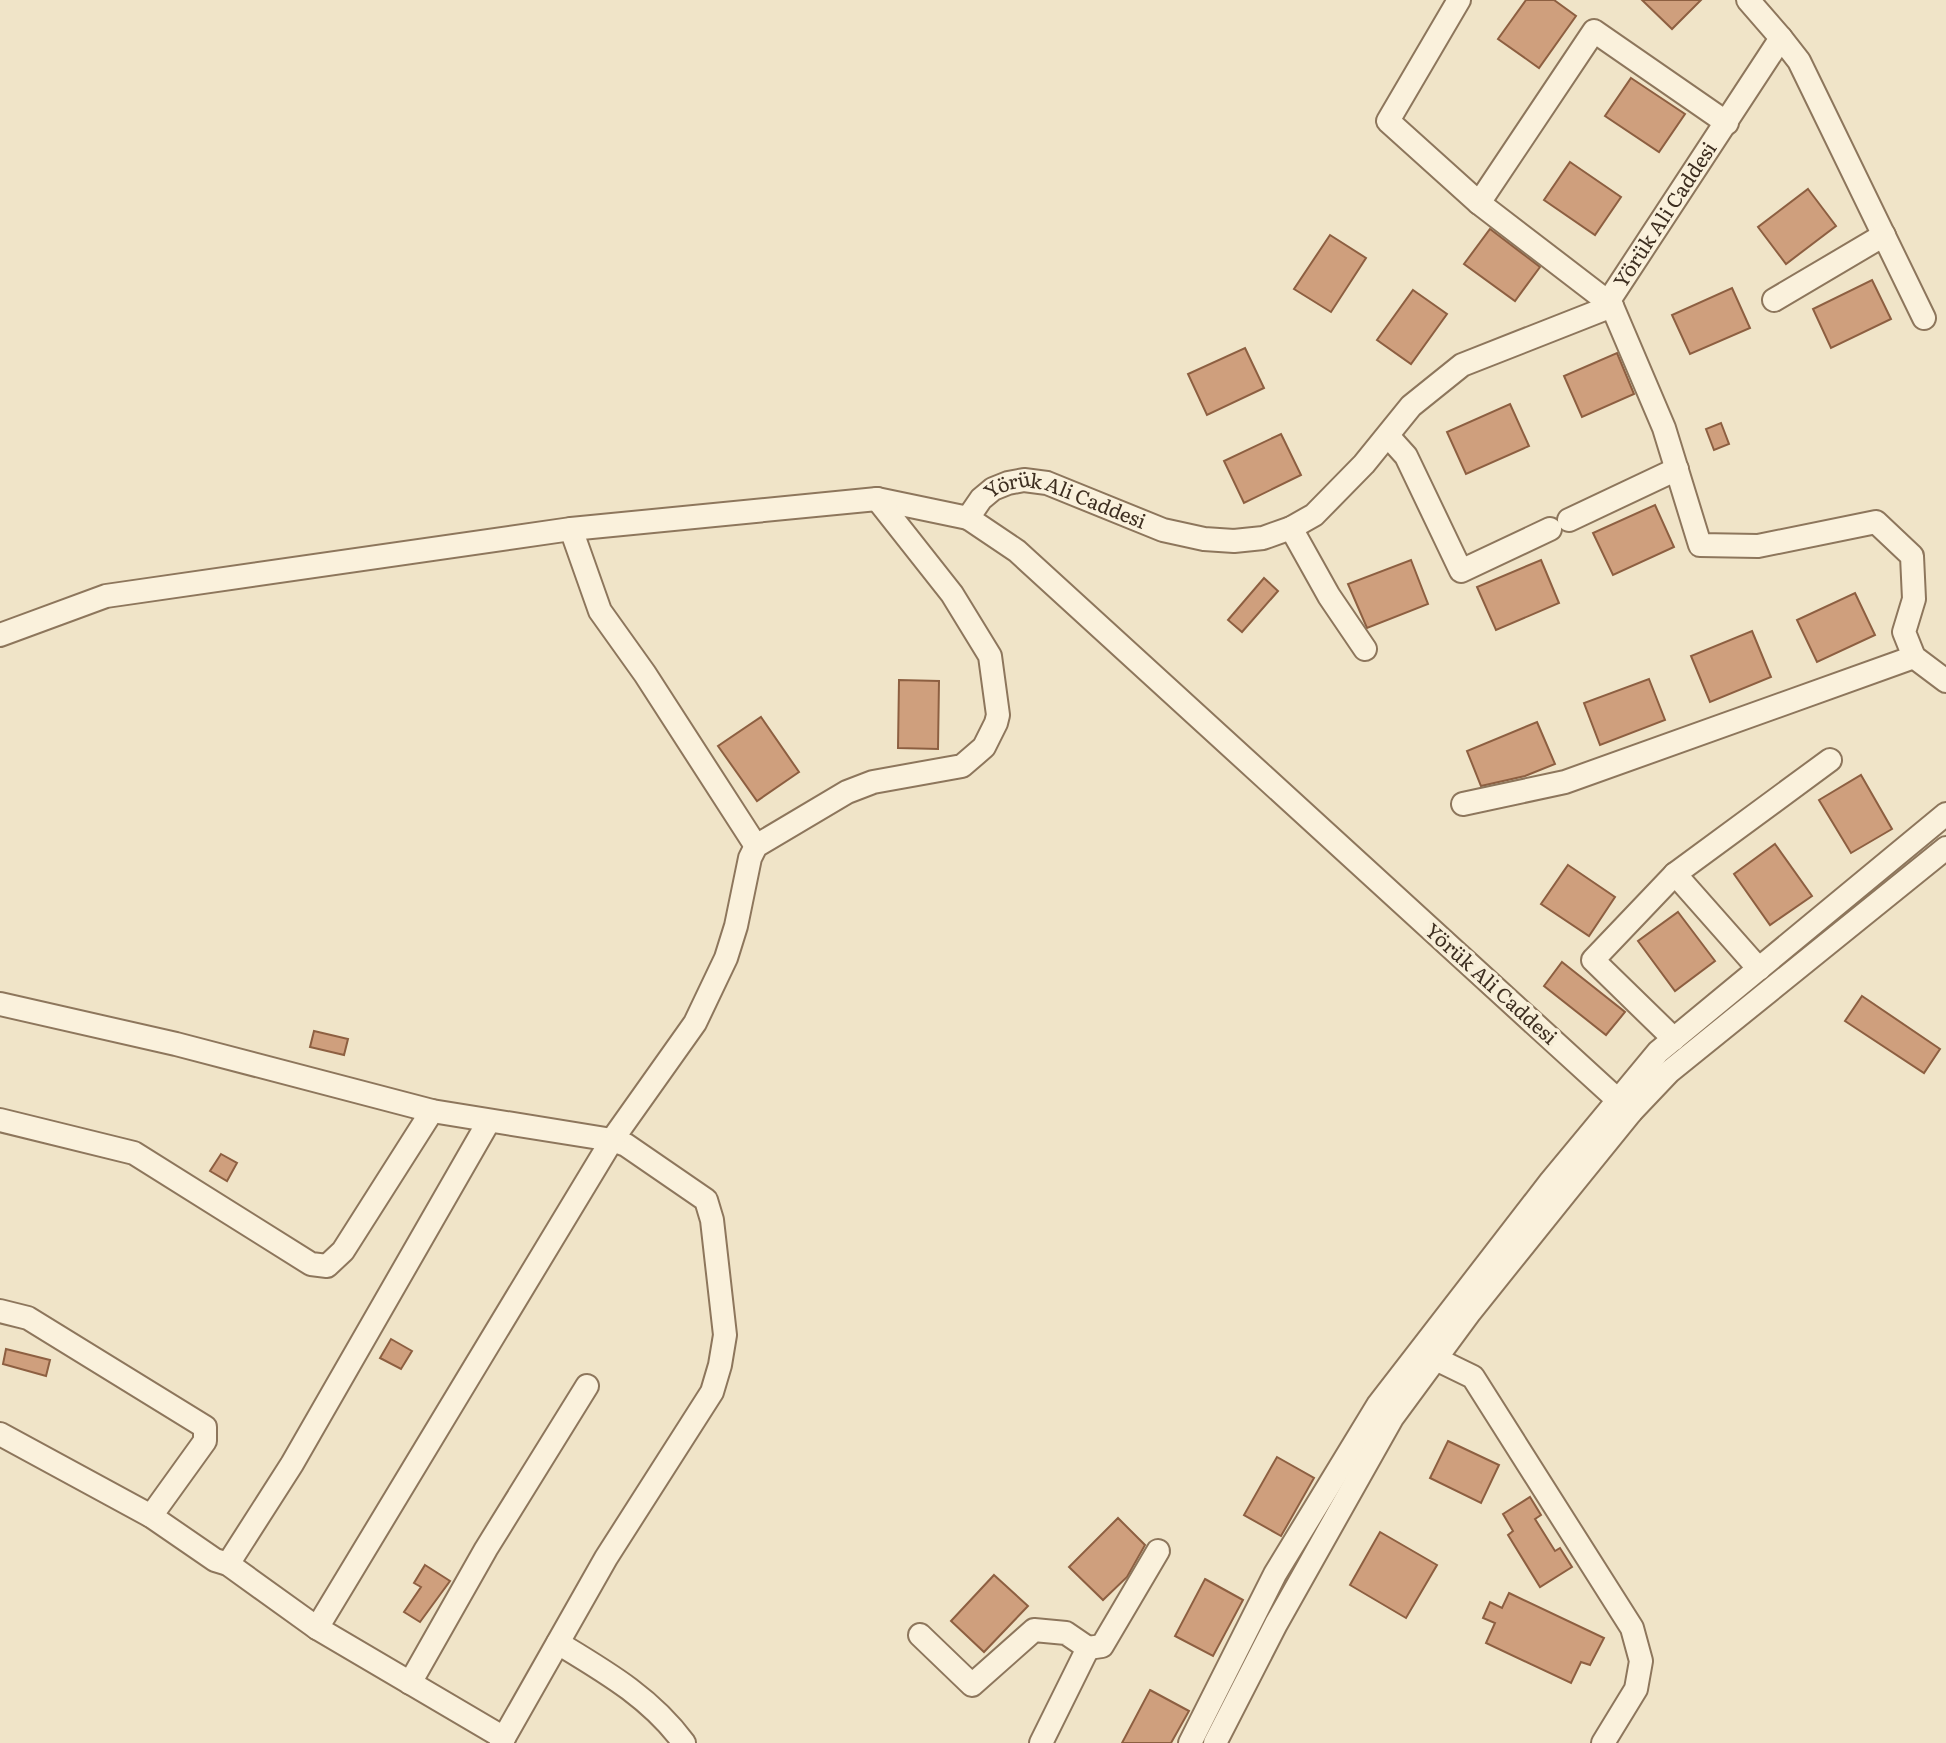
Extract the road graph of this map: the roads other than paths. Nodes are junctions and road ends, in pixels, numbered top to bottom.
1 (1459, 0) edge
2 (1748, 0) edge
3 (1781, 38) junction
4 (1727, 123) junction
5 (1479, 203) junction
6 (1884, 235) junction
7 (1774, 300) dead end
8 (1610, 304) junction
9 (1924, 318) dead end
10 (1388, 436) junction
11 (1677, 469) junction
12 (877, 499) junction
13 (968, 518) junction
14 (1291, 528) junction
15 (571, 529) junction
16 (0, 635) edge
17 (1365, 649) dead end
18 (1914, 657) junction
19 (1946, 681) edge
20 (1830, 760) dead end
21 (1463, 804) dead end
22 (1946, 814) edge
23 (756, 846) junction
24 (1946, 848) edge
25 (1675, 874) junction
26 (1759, 969) junction
27 (0, 1004) edge
28 (1674, 1039) junction
29 (1625, 1106) junction
30 (432, 1111) junction
31 (0, 1120) edge
32 (489, 1121) junction
33 (612, 1140) junction
34 (0, 1311) edge
35 (1436, 1359) junction
36 (587, 1386) dead end
37 (0, 1434) edge
38 (151, 1516) junction
39 (1158, 1551) dead end
40 (228, 1564) junction
41 (317, 1628) junction
42 (920, 1635) dead end
43 (558, 1643) junction
44 (1088, 1648) junction
45 (410, 1683) junction
46 (503, 1740) edge
47 (684, 1743) edge
48 (1041, 1743) edge
49 (1190, 1743) edge
50 (1215, 1743) edge
51 (1603, 1743) edge

1 - 5 street
2 - 3 street
3 - 4 street, Yörük Ali Caddesi
3 - 6 street
4 - 5 street
4 - 8 street, Yörük Ali Caddesi
5 - 8 street
6 - 7 street
6 - 9 street
8 - 10 street, Yörük Ali Caddesi
8 - 11 street
10 - 11 street
10 - 14 street, Yörük Ali Caddesi
11 - 18 street
12 - 13 street
12 - 15 street
12 - 23 street
13 - 14 street, Yörük Ali Caddesi
13 - 29 street, Yörük Ali Caddesi
14 - 17 street
15 - 16 street
15 - 23 street
18 - 19 street
18 - 21 street
20 - 25 street
22 - 26 street
23 - 33 street
24 - 29 street
25 - 26 street
25 - 28 street
26 - 28 street
27 - 30 street
28 - 29 street
29 - 35 street
29 - 49 street
30 - 31 street
30 - 32 street
32 - 33 street
32 - 40 street
33 - 41 street
33 - 43 street
34 - 38 street
35 - 50 street
35 - 51 street
36 - 45 street
37 - 38 street
38 - 40 street
39 - 44 street
40 - 41 street
41 - 45 street
42 - 44 street
43 - 46 street
43 - 47 street
44 - 48 street
45 - 46 street

